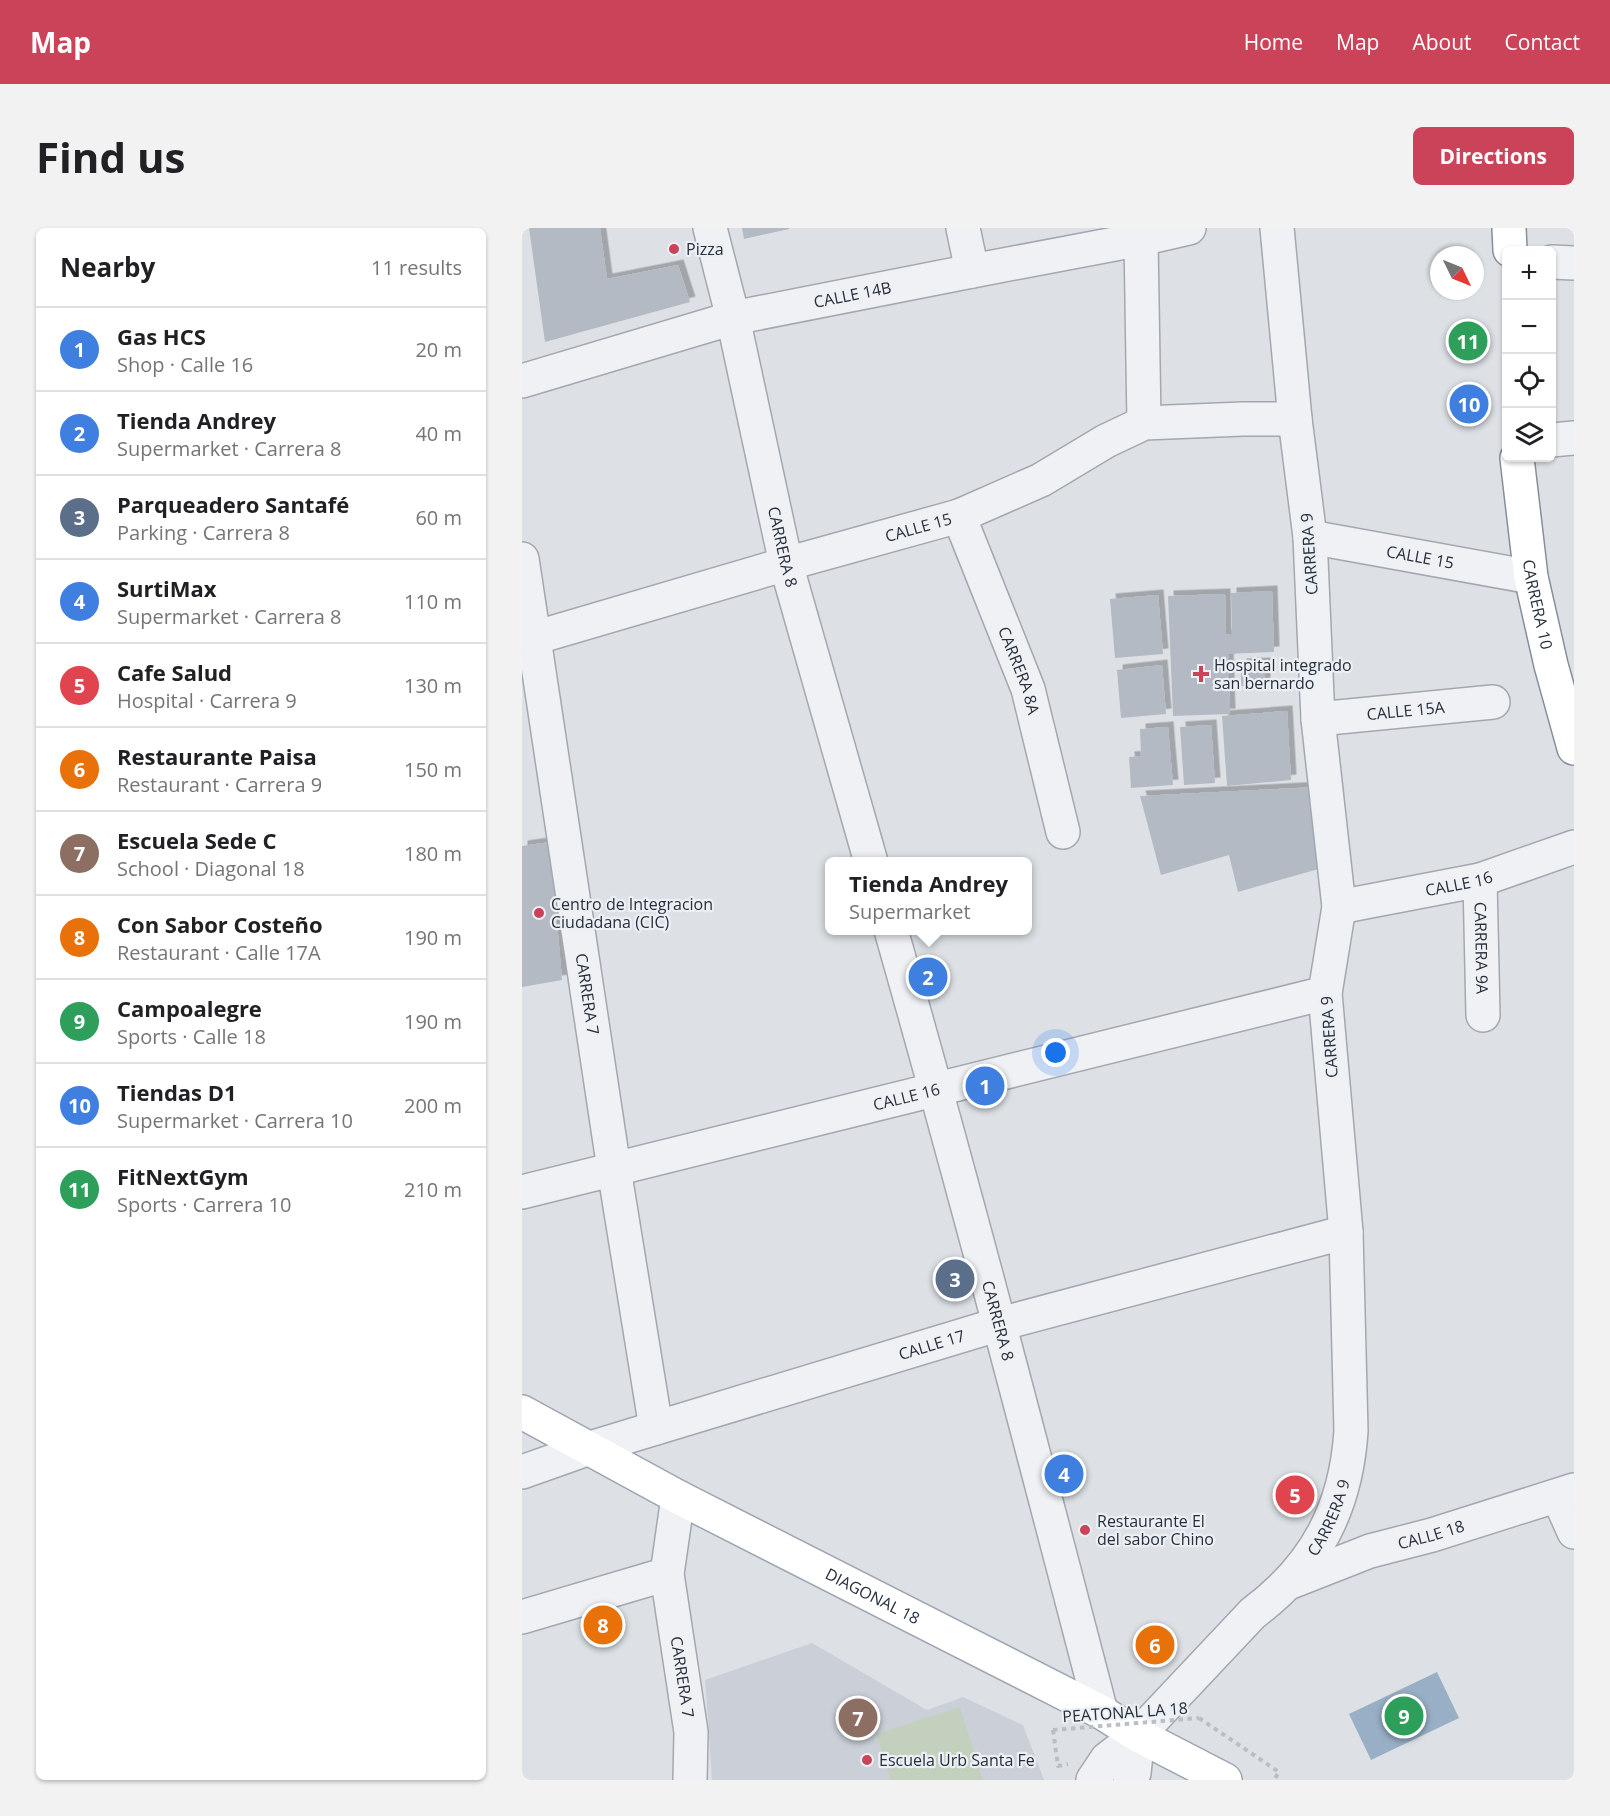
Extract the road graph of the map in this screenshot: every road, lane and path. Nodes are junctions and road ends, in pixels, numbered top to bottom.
1 (710, 228) edge
2 (963, 228) edge
3 (1189, 228) edge
4 (1277, 228) edge
5 (1509, 228) edge
6 (1141, 239) junction
7 (1510, 246) edge
8 (1556, 262) edge
9 (1574, 263) edge
10 (972, 271) junction
11 (733, 318) junction
12 (522, 381) edge
13 (1295, 419) junction
14 (1144, 423) junction
15 (1574, 438) edge
16 (1556, 440) edge
17 (1517, 462) edge
18 (960, 516) junction
19 (1310, 537) junction
20 (522, 559) edge
21 (786, 564) junction
22 (1531, 577) junction
23 (525, 597) edge
24 (534, 638) junction
25 (1493, 702) dead end
26 (1318, 719) junction
27 (1574, 748) edge
28 (1063, 832) dead end
29 (1574, 847) edge
30 (870, 857) edge
31 (1480, 880) junction
32 (1339, 907) junction
33 (892, 935) edge
34 (1325, 993) junction
35 (1483, 1015) dead end
36 (936, 1090) junction
37 (614, 1169) junction
38 (522, 1192) edge
39 (1346, 1232) junction
40 (1000, 1324) junction
41 (522, 1412) edge
42 (656, 1428) junction
43 (587, 1449) junction
44 (522, 1472) edge
45 (1566, 1493) edge
46 (678, 1497) junction
47 (1574, 1532) edge
48 (667, 1574) junction
49 (1290, 1582) junction
50 (522, 1617) edge
51 (1101, 1712) junction
52 (1053, 1730) dead end
53 (1138, 1735) junction
54 (690, 1780) edge
55 (1093, 1780) edge
56 (1130, 1780) edge
57 (1225, 1780) edge
58 (1274, 1780) edge

1 - 11 street, CARRERA 8
2 - 10 street
3 - 6 street, CALLE 14B
4 - 13 street, CARRERA 9
5 - 7 main road
6 - 10 street, CALLE 14B
6 - 14 street
8 - 9 street
10 - 11 street, CALLE 14B
11 - 12 street, CALLE 14B
11 - 21 street, CARRERA 8
13 - 14 street, CALLE 15
13 - 19 street, CARRERA 9
14 - 18 street, CALLE 15
15 - 16 street
17 - 22 main road, CARRERA 10
18 - 21 street, CALLE 15
18 - 28 street, CARRERA 8A
19 - 22 street, CALLE 15
19 - 26 street, CARRERA 9
20 - 23 street, CARRERA 7
21 - 24 street, CALLE 15
21 - 30 street, CARRERA 8
22 - 27 main road, CARRERA 10
23 - 24 street, CARRERA 7
24 - 37 street, CARRERA 7
25 - 26 street, CALLE 15A
26 - 32 street, CARRERA 9
29 - 31 street, CALLE 16
31 - 32 street, CALLE 16
31 - 35 street, CARRERA 9A
32 - 34 street, CARRERA 9
33 - 36 street, CARRERA 8
34 - 36 street, CALLE 16
34 - 39 street, CARRERA 9
36 - 37 street, CALLE 16
36 - 40 street, CARRERA 8
37 - 38 street, CALLE 16
37 - 42 street, CARRERA 7
39 - 40 street, CALLE 17
39 - 49 street, CARRERA 9
40 - 42 street, CALLE 17
40 - 51 street, CARRERA 8
41 - 43 main road, DIAGONAL 18
42 - 43 street, CALLE 17
43 - 44 street, CALLE 17
43 - 46 main road, DIAGONAL 18
45 - 47 street
45 - 49 street, CALLE 18
46 - 48 street, CARRERA 7
46 - 51 main road, DIAGONAL 18
48 - 50 street
48 - 54 street, CARRERA 7
49 - 53 street, CARRERA 9
51 - 53 main road, DIAGONAL 18
52 - 58 path, PEATONAL LA 18, bridge
53 - 55 street, CARRERA 9
53 - 56 street
53 - 57 main road, DIAGONAL 18

